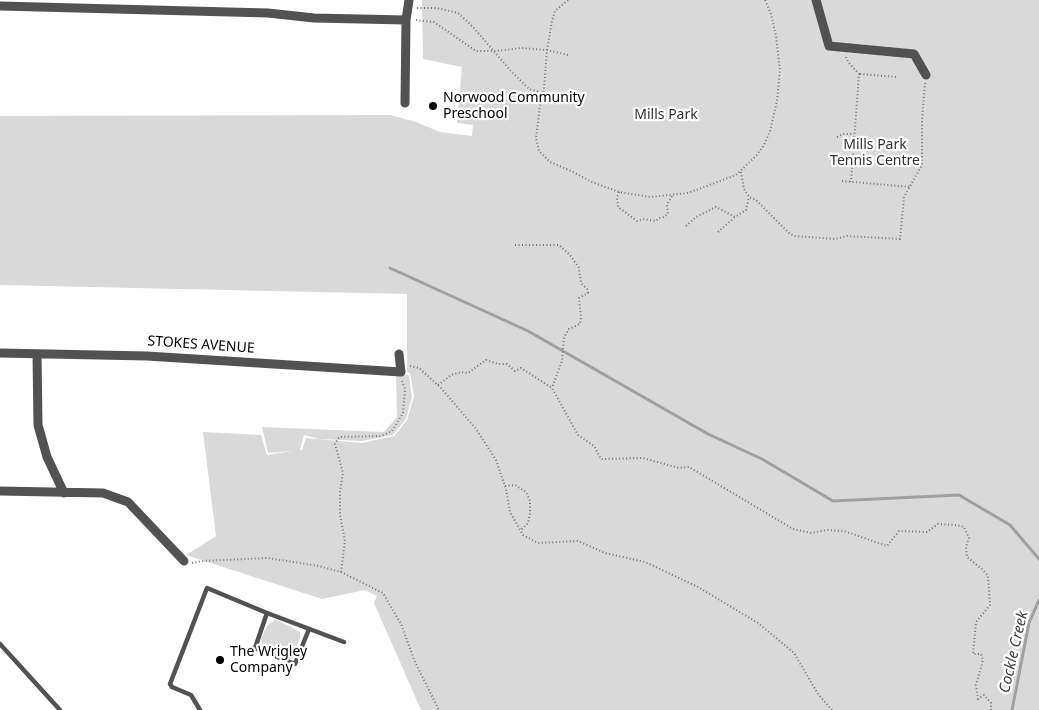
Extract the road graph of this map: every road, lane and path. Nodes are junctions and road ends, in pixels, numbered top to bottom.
1 (409, 0) edge
2 (568, 0) edge
3 (764, 0) edge
4 (816, 0) edge
5 (0, 6) edge
6 (414, 8) dead end
7 (406, 20) junction
8 (842, 47) junction
9 (547, 50) junction
10 (495, 51) junction
11 (568, 55) dead end
12 (859, 74) junction
13 (926, 75) joint
14 (897, 78) dead end
15 (543, 94) junction
16 (405, 103) dead end
17 (855, 134) junction
18 (837, 138) dead end
19 (741, 172) junction
20 (842, 181) dead end
21 (851, 182) junction
22 (910, 187) junction
23 (619, 192) junction
24 (672, 195) junction
25 (749, 197) junction
26 (734, 217) junction
27 (686, 226) dead end
28 (718, 232) dead end
29 (515, 245) dead end
30 (0, 352) edge
31 (37, 354) junction
32 (399, 354) dead end
33 (401, 376) junction
34 (438, 385) junction
35 (552, 388) junction
36 (505, 486) junction
37 (0, 491) edge
38 (64, 493) junction
39 (521, 530) junction
40 (187, 564) joint
41 (341, 572) junction
42 (267, 613) junction
43 (309, 629) junction
44 (344, 642) dead end
45 (0, 644) edge
46 (60, 710) edge
47 (200, 710) edge
48 (439, 710) edge
49 (832, 710) edge
50 (991, 710) edge

1 - 7 street
2 - 9 path
3 - 19 path
4 - 8 street
5 - 7 street
6 - 10 path
7 - 10 path
7 - 16 street
8 - 12 path
8 - 13 street
9 - 10 path
9 - 11 path
9 - 15 path
10 - 15 path
12 - 14 path
12 - 17 path
13 - 22 path
15 - 23 path
17 - 18 path
17 - 21 path
19 - 24 path
19 - 25 path
20 - 21 path
21 - 22 path
22 - 25 path
23 - 24 path
23 - 24 path
25 - 26 path
26 - 27 path
26 - 28 path
29 - 35 path
30 - 31 street, STOKES AVENUE
31 - 33 street, STOKES AVENUE
31 - 38 street
32 - 33 street
33 - 34 path
33 - 41 path
34 - 35 path
34 - 36 path
35 - 50 path
36 - 39 path
36 - 39 path
37 - 38 street
38 - 40 street
39 - 49 path
40 - 41 path
41 - 48 path
42 - 43 lane
42 - 43 lane
42 - 47 lane
43 - 44 lane
45 - 46 lane

